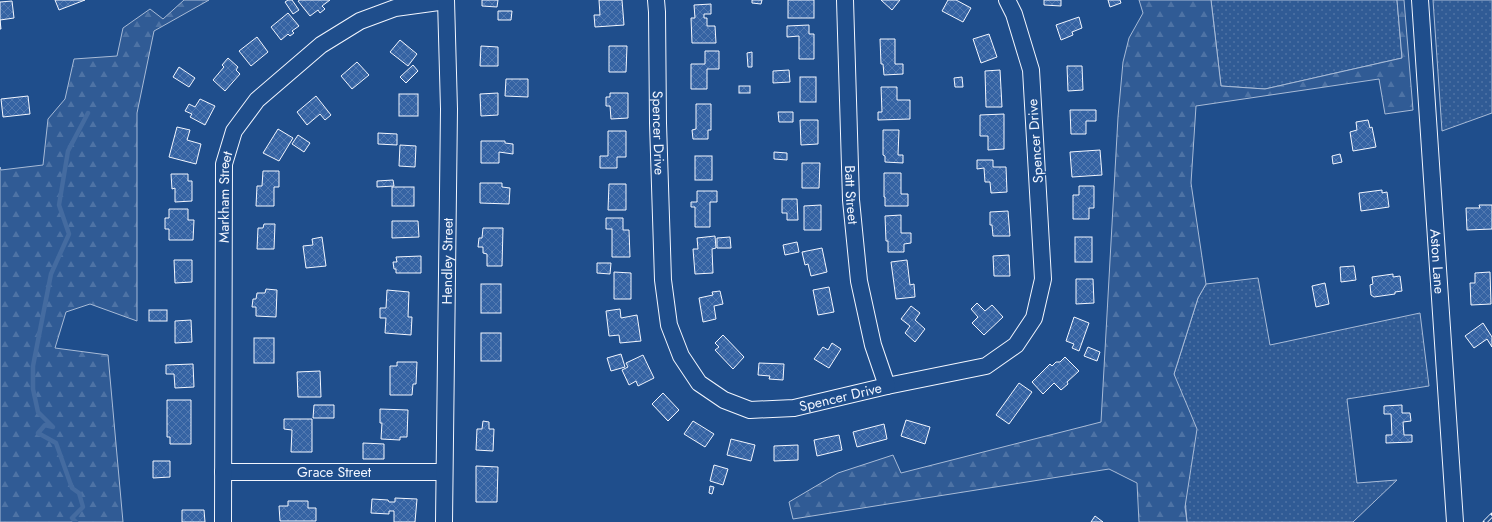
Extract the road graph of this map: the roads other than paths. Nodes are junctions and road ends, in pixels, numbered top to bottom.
1 (656, 0) edge
2 (845, 0) edge
3 (1007, 0) edge
4 (1420, 0) edge
5 (446, 1) edge
6 (887, 386) junction
7 (223, 472) junction
8 (444, 472) junction
9 (223, 522) edge
10 (444, 522) edge
11 (1455, 522) edge

1 - 6 street, Spencer Drive
2 - 6 street, Batt Street
3 - 6 street, Spencer Drive
4 - 11 street, Aston Lane
5 - 7 street, Markham Street
5 - 8 street, Hendley Street
7 - 8 street, Grace Street
7 - 9 street, Markham Street
8 - 10 street, Hendley Street

